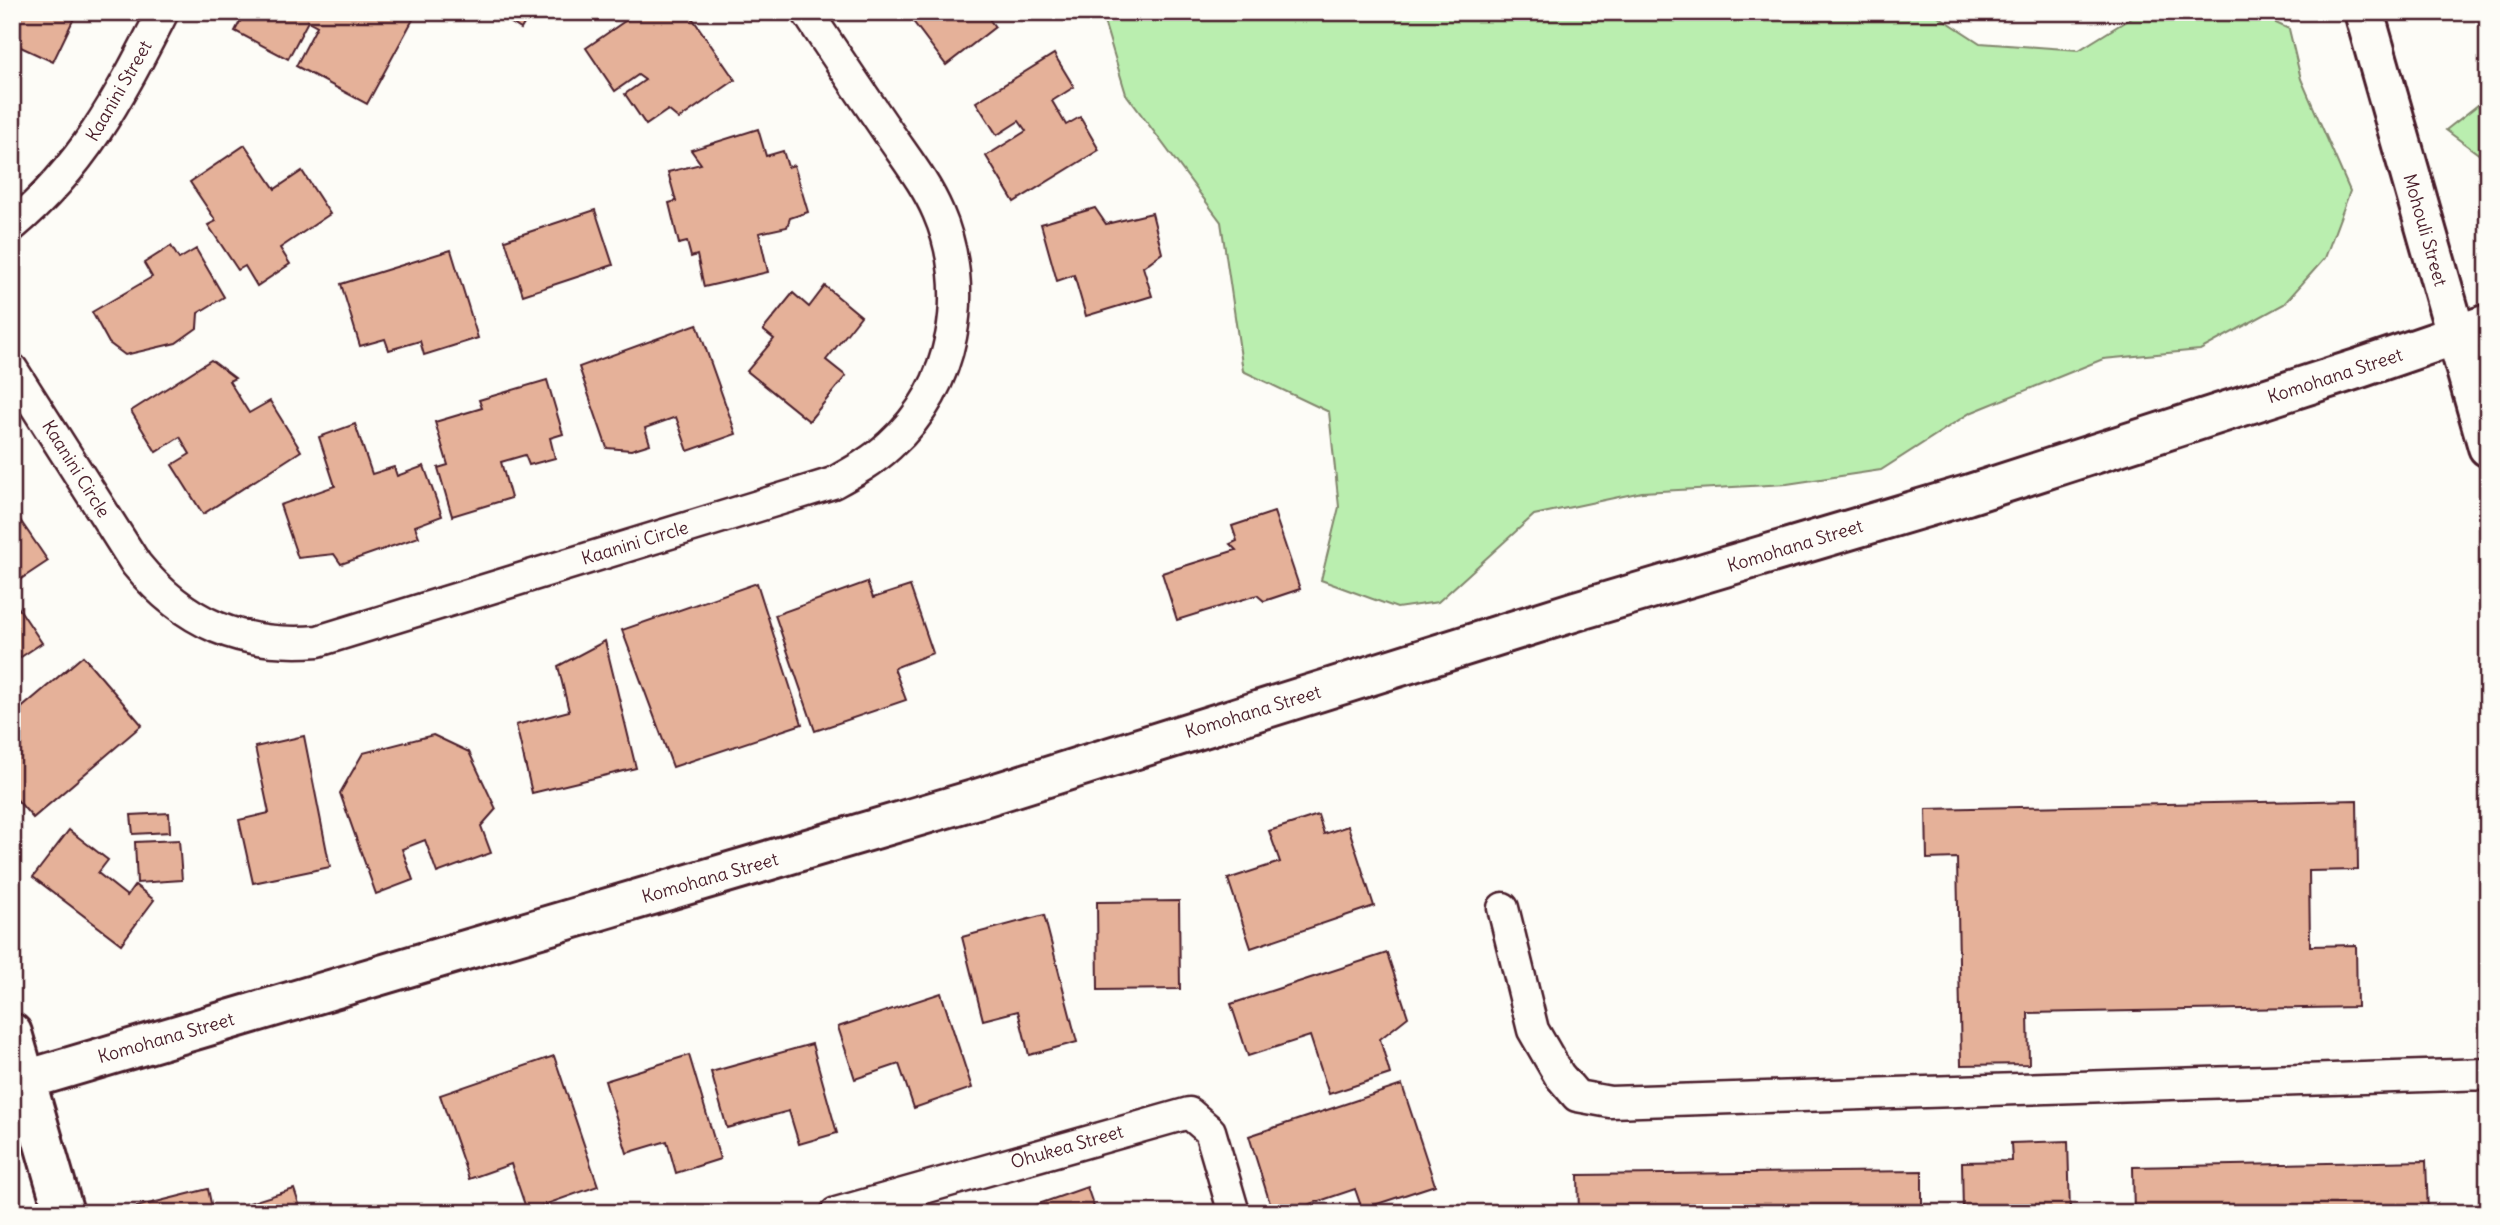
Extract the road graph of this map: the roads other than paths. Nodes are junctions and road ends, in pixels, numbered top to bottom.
1 (163, 12) edge
2 (807, 12) edge
3 (2364, 12) edge
4 (12, 226) edge
5 (2471, 329) edge
6 (12, 369) edge
7 (2488, 447) edge
8 (1503, 908) dead end
9 (12, 1033) edge
10 (2488, 1077) edge
11 (20, 1082) edge
12 (64, 1213) edge
13 (836, 1213) edge
14 (1234, 1213) edge

1 - 4 street, Kaanini Street
2 - 6 street, Kaanini Circle
3 - 5 main road, Mohouli Street
5 - 7 main road, Mohouli Street
5 - 11 main road, Komohana Street
8 - 10 street
9 - 11 main road
11 - 12 main road
13 - 14 street, Ohukea Street

